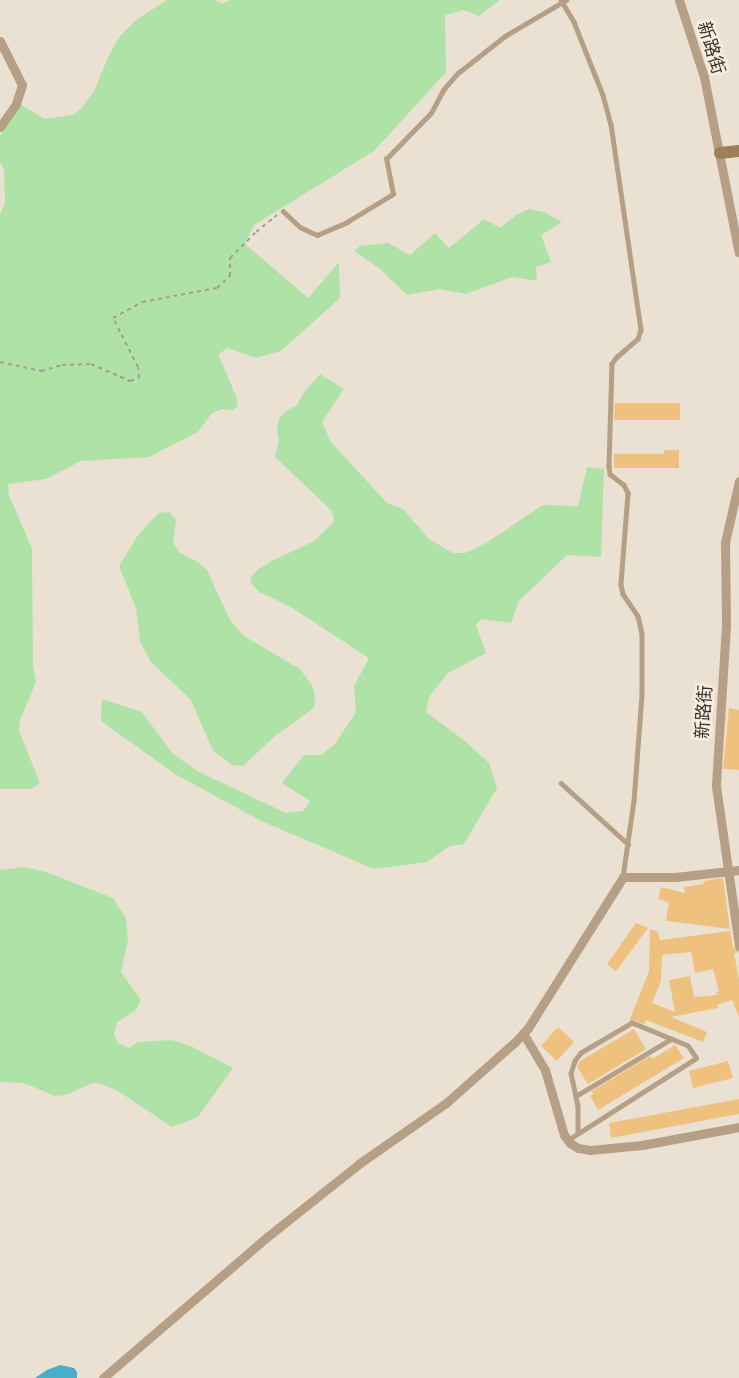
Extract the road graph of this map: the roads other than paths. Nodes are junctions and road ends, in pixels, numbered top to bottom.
1 (679, 0) edge
2 (563, 1) edge
3 (0, 41) edge
4 (0, 127) edge
5 (739, 152) edge
6 (720, 154) junction
7 (283, 210) road end
8 (739, 253) edge
9 (739, 481) edge
10 (561, 783) dead end
11 (628, 844) junction
12 (727, 870) junction
13 (739, 870) edge
14 (623, 877) junction
15 (739, 946) edge
16 (523, 1033) junction
17 (671, 1039) junction
18 (576, 1096) junction
19 (739, 1127) edge
20 (578, 1133) junction
21 (568, 1140) junction
22 (103, 1378) edge

1 - 6 street, 新路街
2 - 7 lane
2 - 11 lane
3 - 4 street
5 - 6 street
6 - 8 street, 新路街
9 - 12 street, 新路街
10 - 11 lane
11 - 14 lane
12 - 13 street
12 - 14 street
12 - 15 street, 新路街
14 - 16 street
16 - 21 street
16 - 22 street
17 - 18 lane
17 - 18 lane
17 - 20 lane
18 - 20 lane
19 - 21 street
20 - 21 lane

